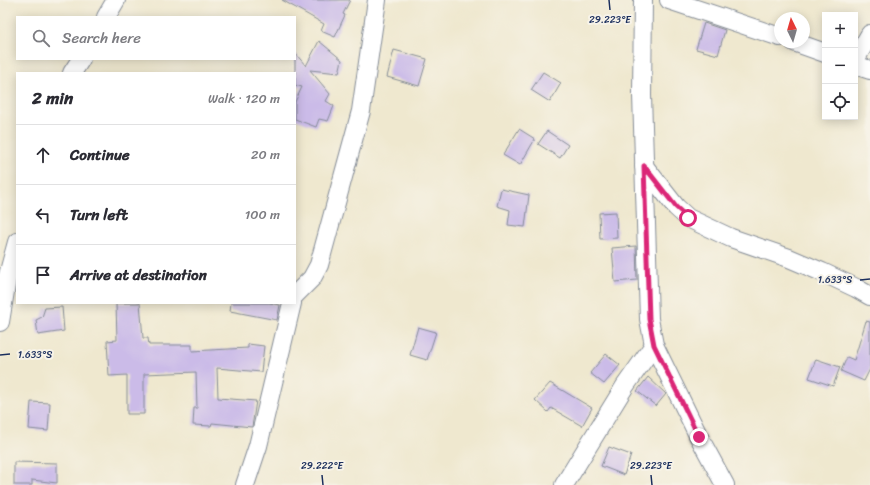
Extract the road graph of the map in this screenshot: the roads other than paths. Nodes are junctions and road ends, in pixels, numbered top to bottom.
1 (116, 0) edge
2 (377, 0) edge
3 (643, 0) edge
4 (669, 0) edge
5 (107, 16) edge
6 (870, 34) edge
7 (774, 35) edge
8 (810, 48) edge
9 (822, 52) edge
10 (858, 55) edge
11 (80, 60) edge
12 (858, 66) edge
13 (870, 70) edge
14 (73, 72) edge
15 (644, 166) junction
16 (16, 246) edge
17 (296, 295) edge
18 (870, 296) edge
19 (292, 304) edge
20 (0, 322) edge
21 (654, 345) junction
22 (245, 485) edge
23 (564, 485) edge
24 (725, 485) edge

1 - 5 street
2 - 17 street
3 - 15 street
4 - 7 street
6 - 10 street
8 - 9 street
11 - 14 street
12 - 13 street
15 - 18 street
15 - 21 street
16 - 20 street
19 - 22 street
21 - 23 street
21 - 24 street

